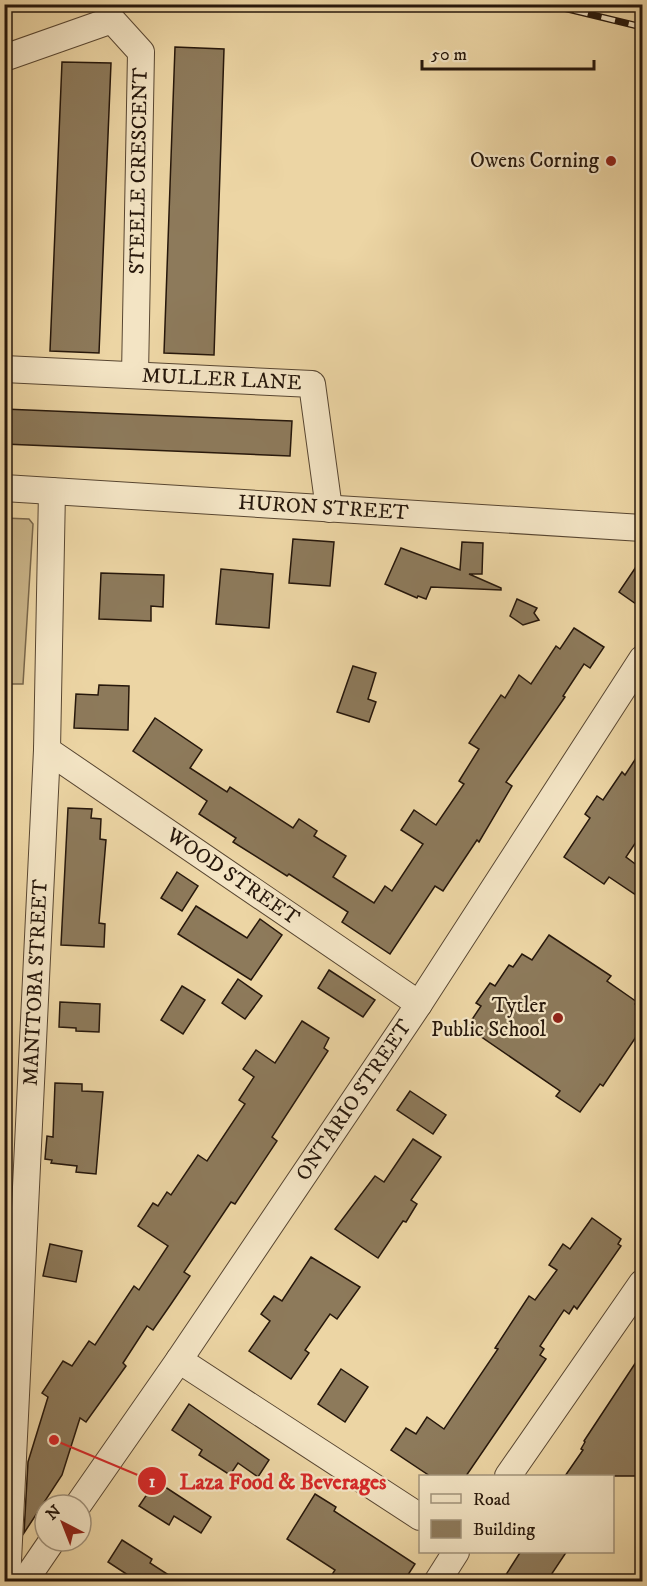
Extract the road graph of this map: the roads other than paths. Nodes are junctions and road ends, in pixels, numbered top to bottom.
1 (4, 58) edge
2 (4, 369) edge
3 (135, 375) junction
4 (4, 488) edge
5 (52, 491) junction
6 (329, 508) junction
7 (642, 528) edge
8 (642, 659) edge
9 (47, 750) junction
10 (419, 1004) junction
11 (642, 1283) edge
12 (180, 1360) junction
13 (509, 1475) edge
14 (86, 1493) edge
15 (419, 1516) edge
16 (44, 1553) edge
17 (455, 1553) edge
18 (7, 1581) edge
19 (24, 1581) edge
20 (437, 1581) edge

1 - 3 street, STEELE CRESCENT
2 - 3 street, MULLER LANE
3 - 6 street, MULLER LANE
4 - 5 street, HURON STREET
5 - 6 street, HURON STREET
5 - 9 street, MANITOBA STREET
6 - 7 street, HURON STREET
8 - 10 street, ONTARIO STREET
9 - 10 street, WOOD STREET
9 - 18 street, MANITOBA STREET
10 - 12 street, ONTARIO STREET
11 - 13 street
12 - 14 street, ONTARIO STREET
12 - 15 street
16 - 19 street
17 - 20 street

